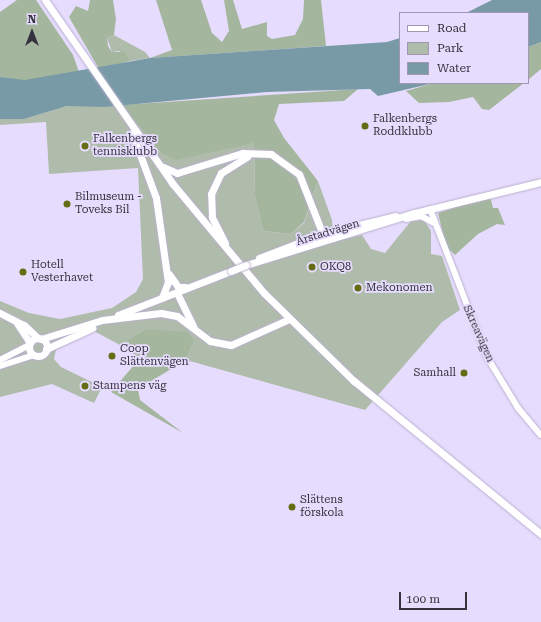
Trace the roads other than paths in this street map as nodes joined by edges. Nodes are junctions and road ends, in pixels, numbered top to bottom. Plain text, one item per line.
1 (45, 0) edge
2 (122, 114) junction
3 (258, 153) junction
4 (152, 155) junction
5 (541, 182) edge
6 (430, 209) junction
7 (414, 213) junction
8 (385, 223) junction
9 (434, 223) junction
10 (324, 237) junction
11 (231, 256) junction
12 (166, 268) junction
13 (196, 285) junction
14 (177, 292) junction
15 (162, 298) junction
16 (0, 314) edge
17 (111, 318) junction
18 (289, 319) junction
19 (16, 322) junction
20 (194, 329) junction
21 (39, 338) junction
22 (29, 344) junction
23 (46, 349) junction
24 (34, 355) junction
25 (0, 360) edge
26 (0, 366) edge
27 (541, 436) edge
28 (541, 534) edge

1 - 2 main road
2 - 4 main road
2 - 12 main road
3 - 4 main road
3 - 10 main road
3 - 11 main road
4 - 11 main road
5 - 6 main road, Årstadvägen
6 - 7 main road, Årstadvägen
6 - 9 street, Skreavägen
7 - 8 main road, Årstadvägen
7 - 10 main road, Årstadvägen
8 - 9 street
8 - 10 main road, Årstadvägen
9 - 27 street, Skreavägen
10 - 13 main road, Årstadvägen, bridge
11 - 18 main road
12 - 13 main road
12 - 15 main road
13 - 14 main road, Årstadvägen
14 - 15 main road, Årstadvägen
14 - 20 main road
15 - 17 main road, Årstadvägen
16 - 19 main road
17 - 20 main road
17 - 21 main road, Årstadvägen
17 - 23 main road, Årstadvägen
18 - 20 main road
18 - 28 main road
19 - 21 main road
19 - 22 main road
21 - 22 main road, Årstadvägen
21 - 23 main road
22 - 24 main road
22 - 25 street
23 - 24 main road, Årstadvägen
24 - 26 street

